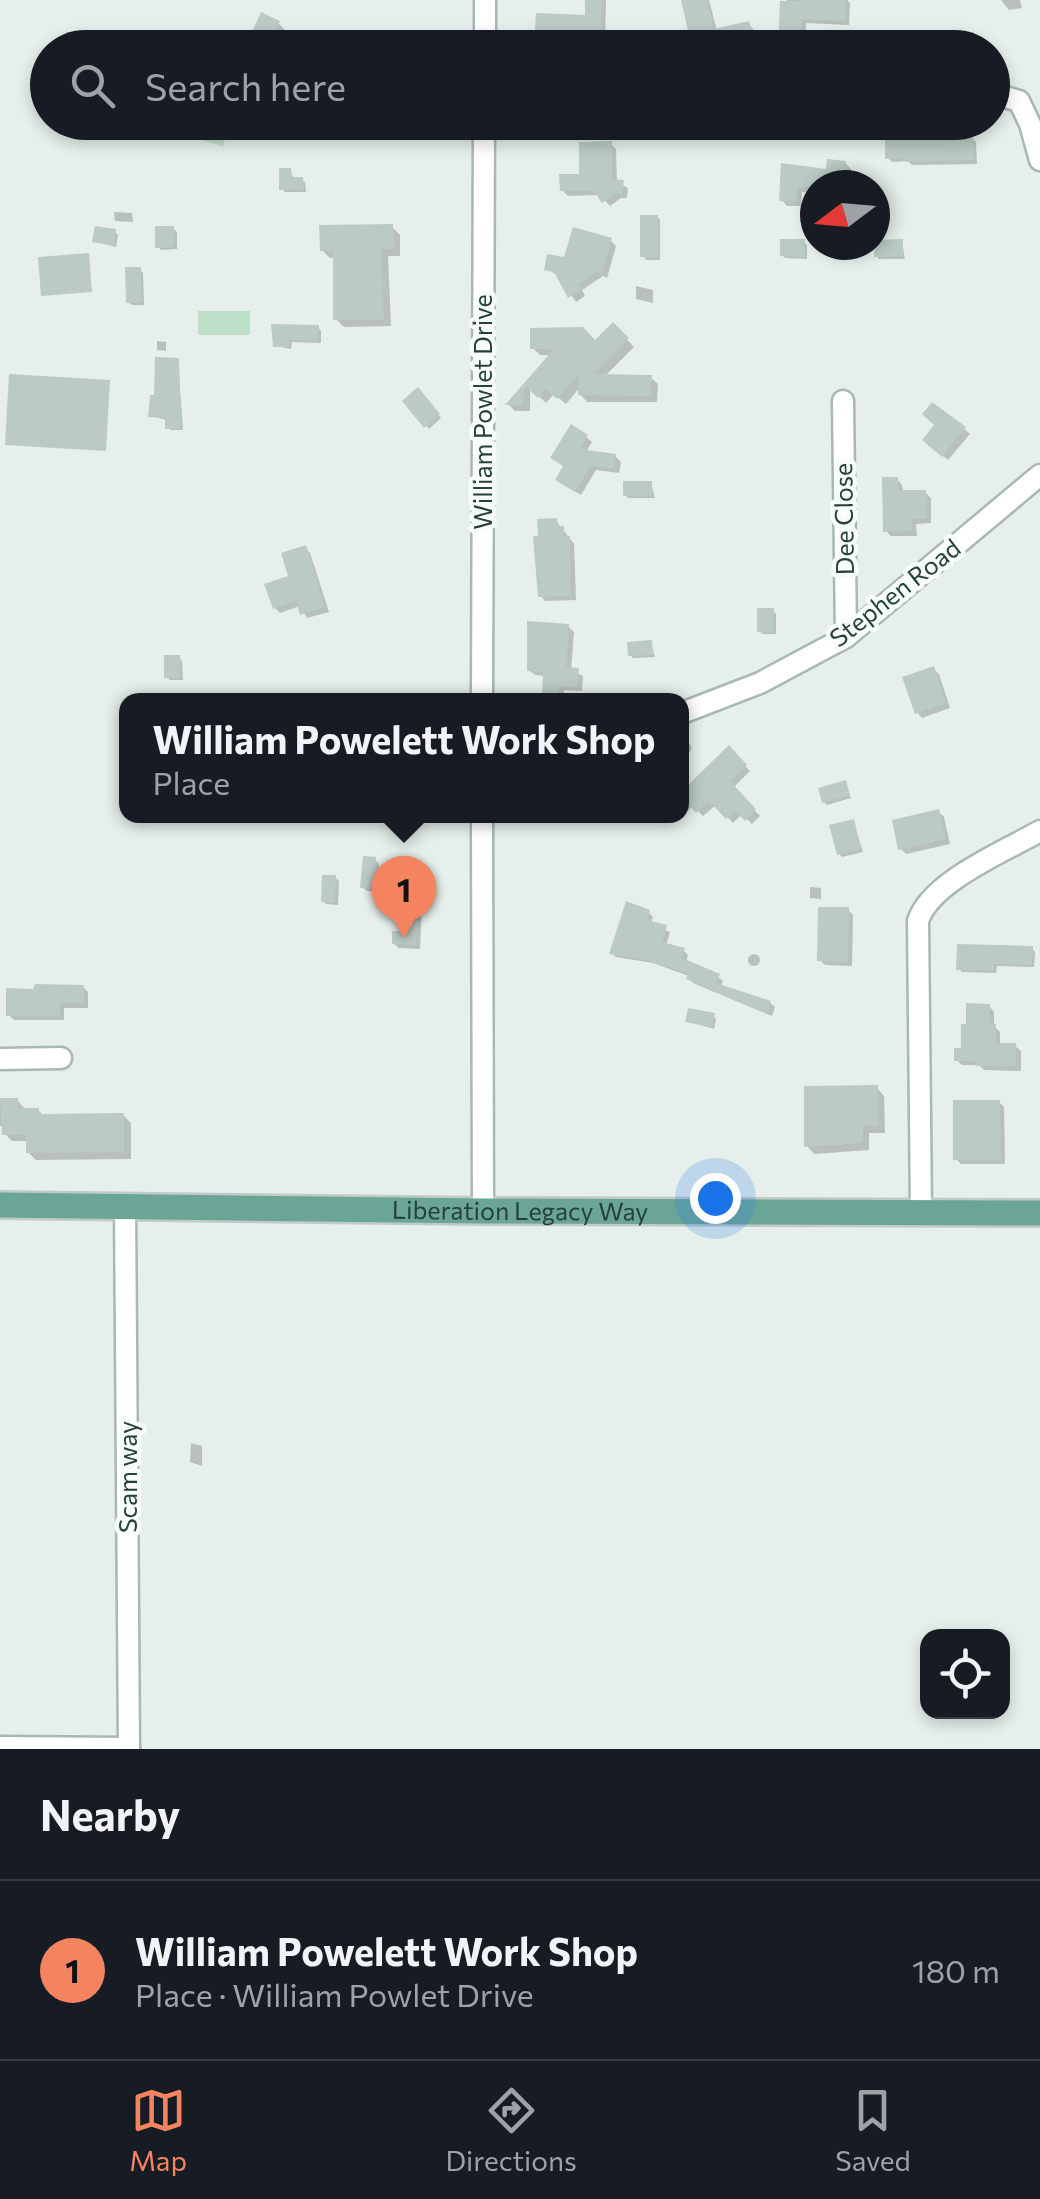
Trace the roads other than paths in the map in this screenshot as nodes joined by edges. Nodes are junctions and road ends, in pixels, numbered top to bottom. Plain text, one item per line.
1 (485, 0) edge
2 (485, 30) edge
3 (1010, 99) edge
4 (484, 140) edge
5 (1040, 160) edge
6 (843, 401) dead end
7 (1040, 475) edge
8 (846, 637) junction
9 (482, 693) edge
10 (689, 711) edge
11 (482, 823) edge
12 (1040, 831) edge
13 (0, 1058) edge
14 (61, 1058) dead end
15 (0, 1205) edge
16 (125, 1205) junction
17 (483, 1212) junction
18 (921, 1212) junction
19 (1040, 1213) edge
20 (0, 1747) edge
21 (129, 1748) edge

1 - 2 street
3 - 5 street
4 - 9 street, William Powlet Drive
6 - 8 street, Dee Close
7 - 8 street, Stephen Road
8 - 10 street, Stephen Road
11 - 17 street
12 - 18 street
13 - 14 street
15 - 16 main road, Liberation Legacy Way
16 - 17 main road, Liberation Legacy Way
16 - 21 street, Scam way
17 - 18 main road, Liberation Legacy Way
18 - 19 main road, Liberation Legacy Way
20 - 21 street

